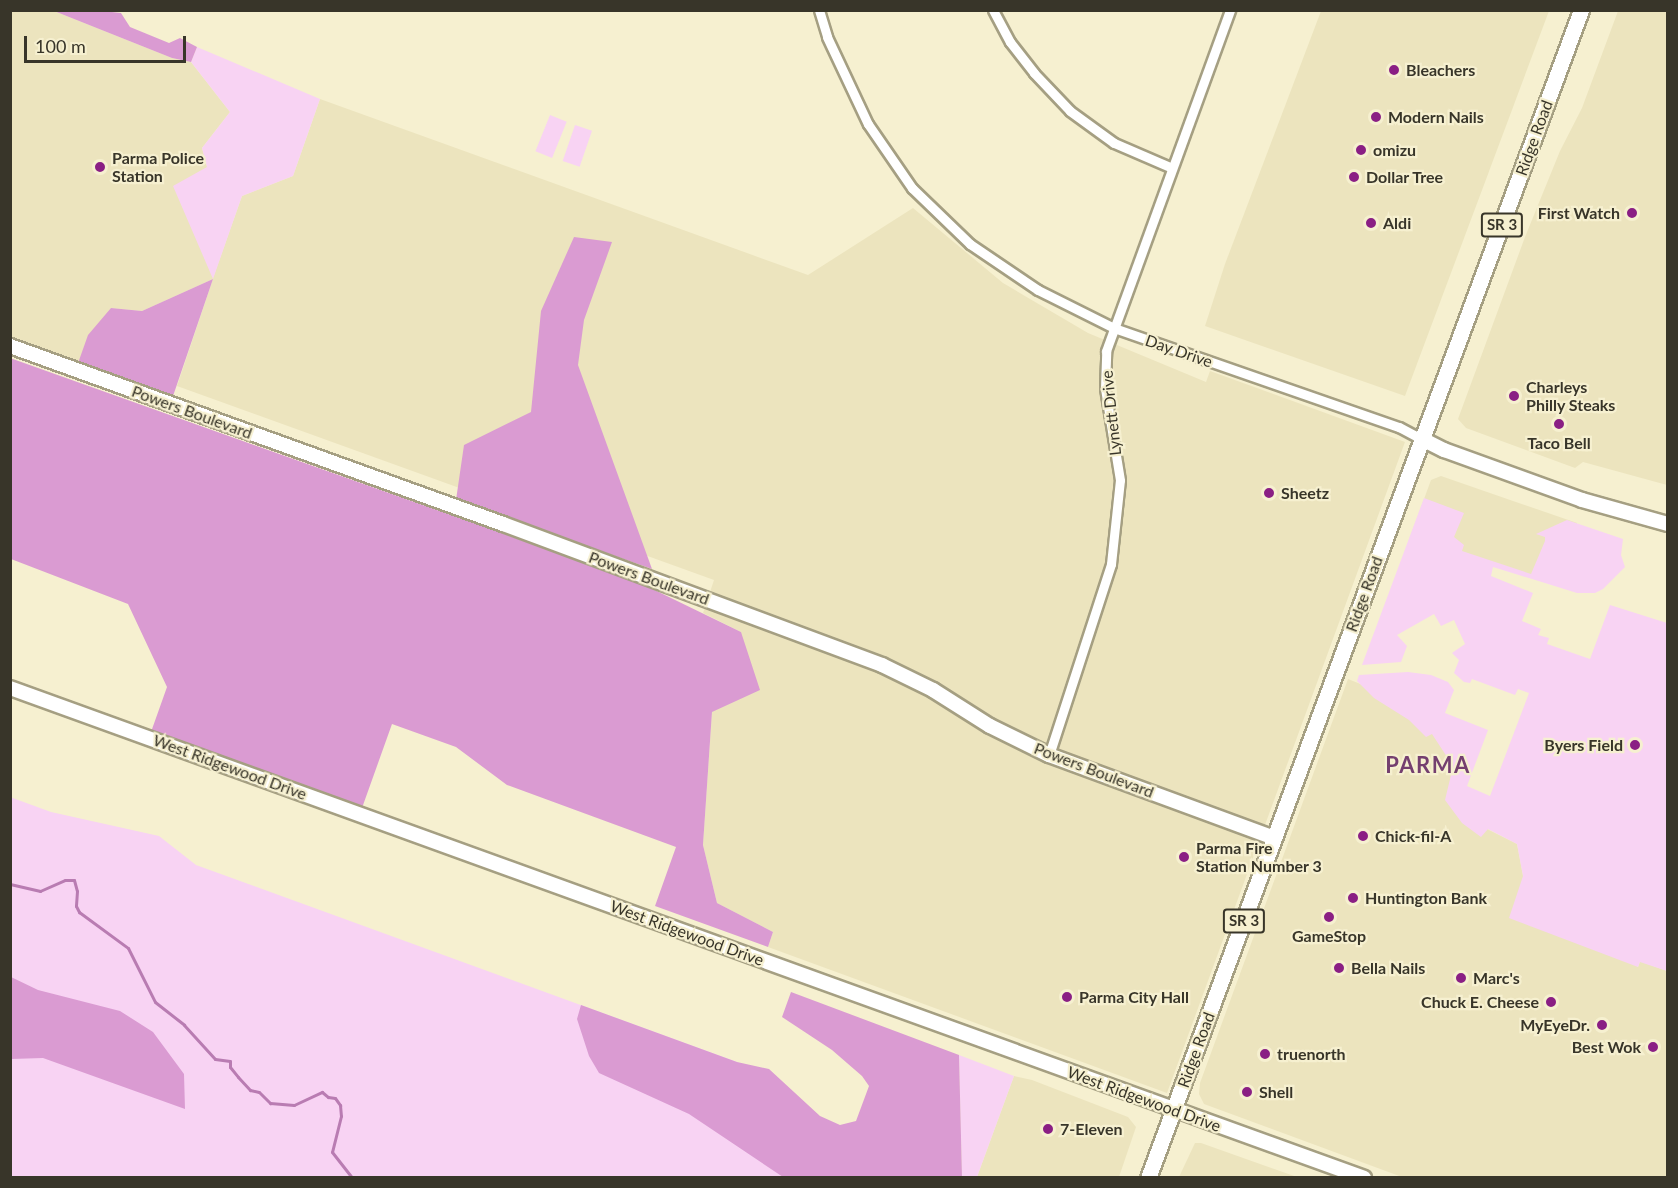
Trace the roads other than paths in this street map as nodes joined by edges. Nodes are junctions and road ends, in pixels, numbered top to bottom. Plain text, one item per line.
1 (819, 10) edge
2 (993, 10) edge
3 (1230, 10) edge
4 (1581, 10) edge
5 (1172, 168) junction
6 (1114, 328) junction
7 (10, 346) edge
8 (1422, 439) junction
9 (1668, 524) edge
10 (10, 688) edge
11 (1049, 755) junction
12 (1274, 838) junction
13 (1173, 1110) junction
14 (1148, 1178) edge
15 (1364, 1178) edge

1 - 6 street, Day Drive
2 - 5 street
3 - 5 street, Lynett Drive
4 - 8 main road, Ridge Road / SR 3
5 - 6 street, Lynett Drive
6 - 8 street, Day Drive
6 - 11 street, Lynett Drive
7 - 11 street, Powers Boulevard
8 - 9 street, Day Drive
8 - 12 main road, Ridge Road / SR 3
10 - 13 street, West Ridgewood Drive
11 - 12 street, Powers Boulevard
12 - 13 main road, Ridge Road / SR 3
13 - 14 main road, Ridge Road / SR 3
13 - 15 street, West Ridgewood Drive

